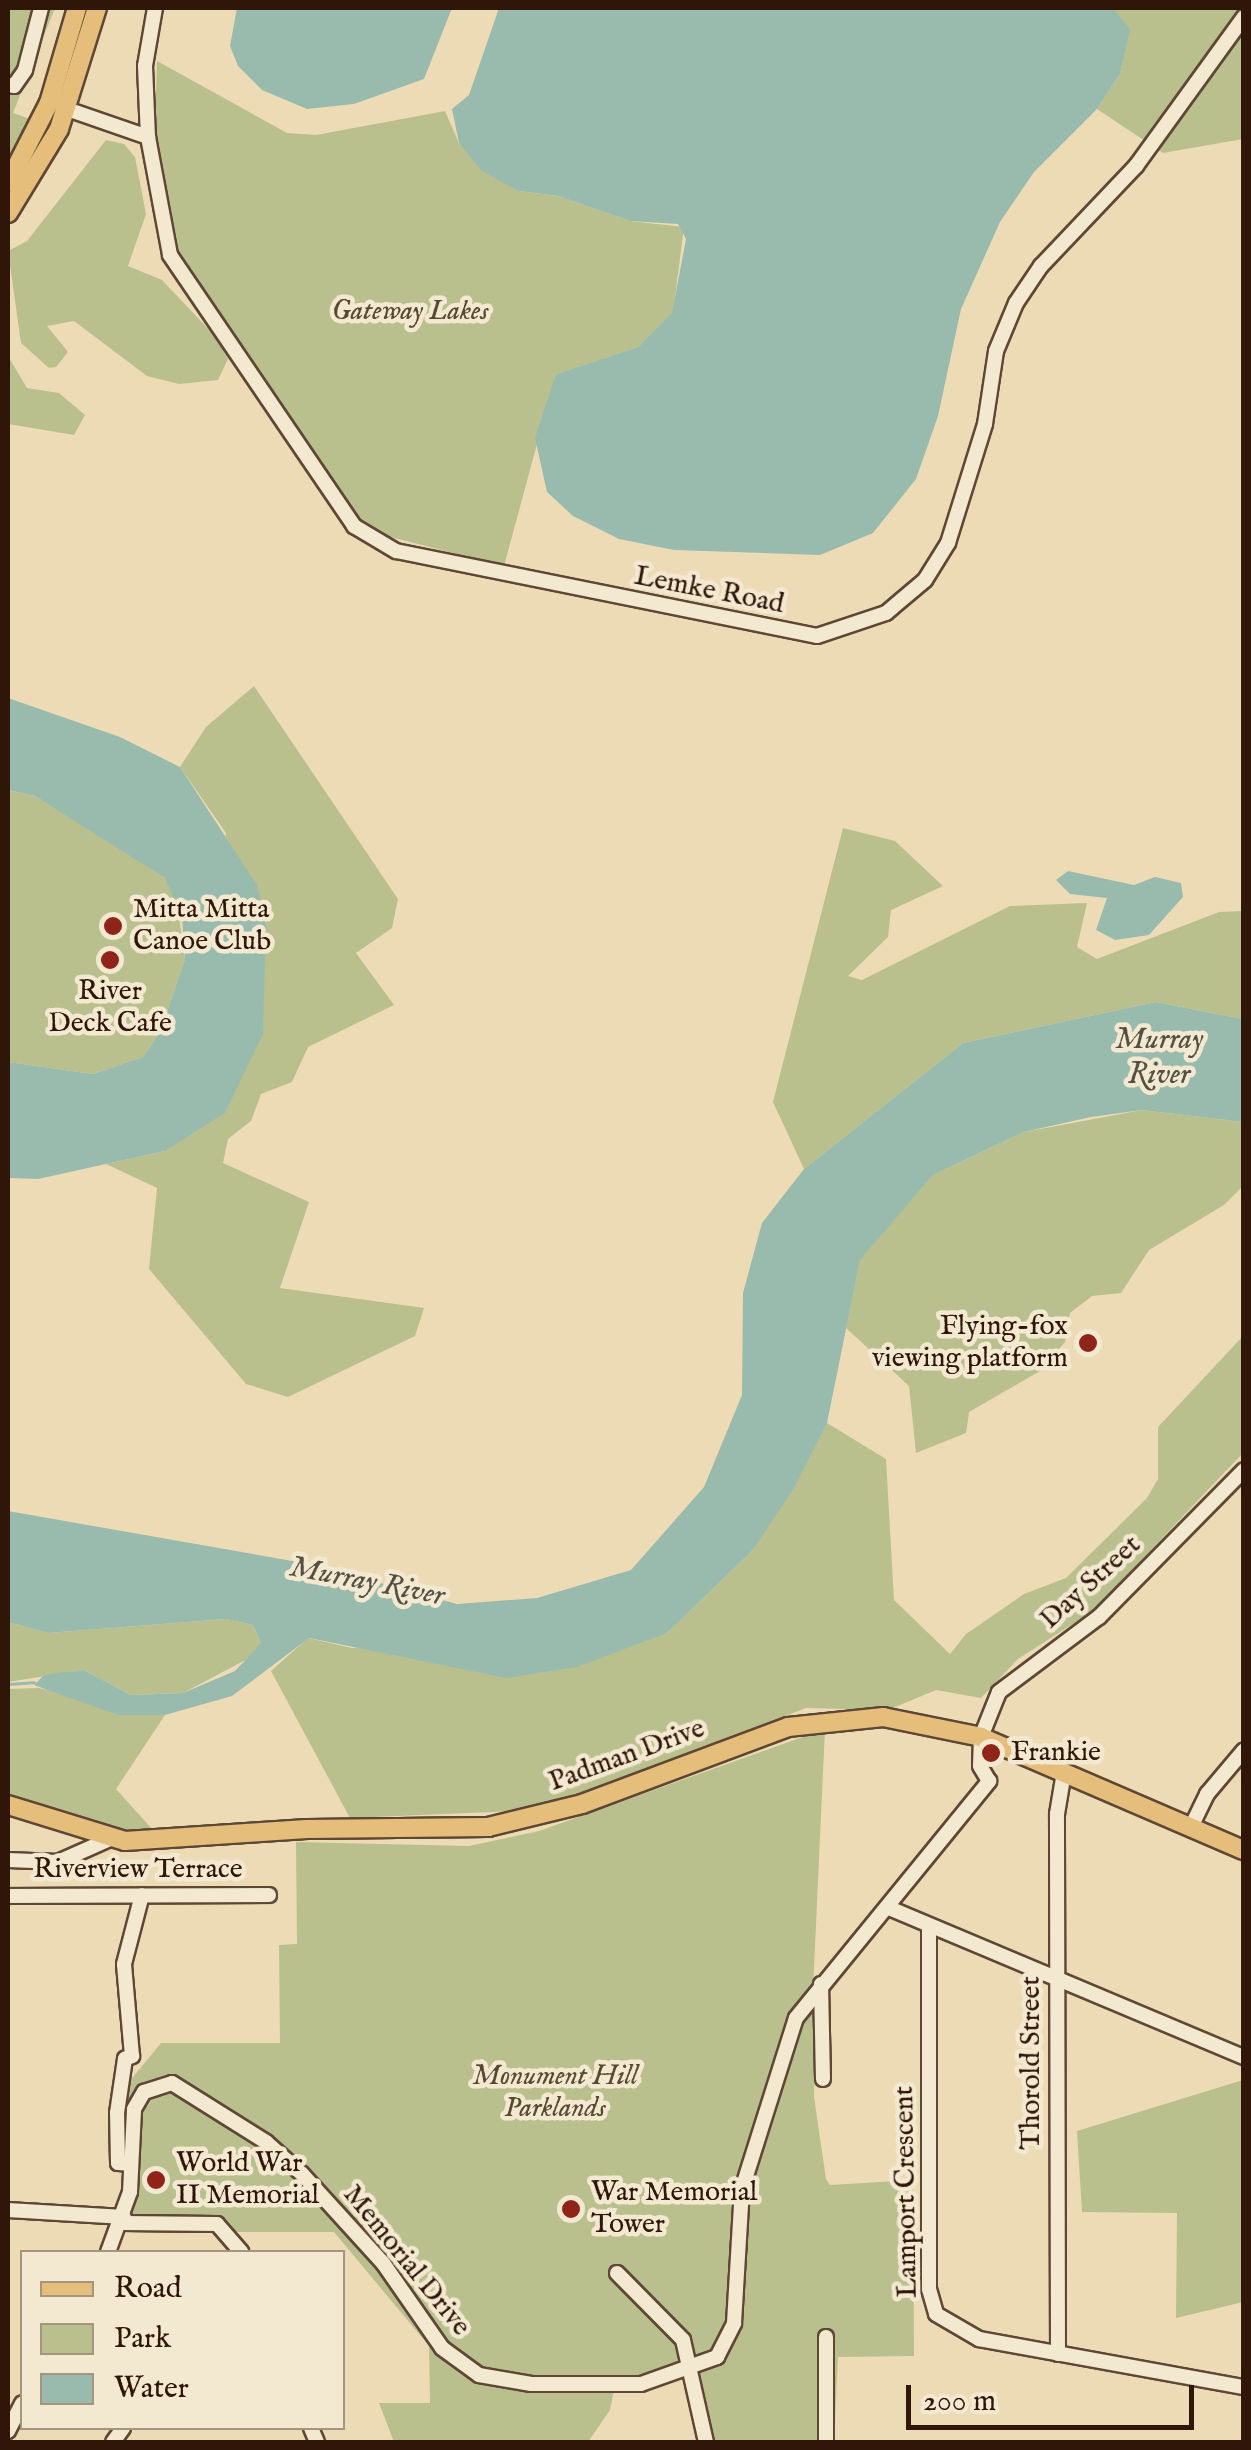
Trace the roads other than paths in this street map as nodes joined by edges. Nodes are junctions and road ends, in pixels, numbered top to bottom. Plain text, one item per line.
1 (41, 8) edge
2 (97, 8) edge
3 (155, 8) edge
4 (75, 10) edge
5 (1244, 17) edge
6 (8, 85) edge
7 (58, 106) junction
8 (148, 137) junction
9 (17, 180) edge
10 (8, 213) edge
11 (1244, 1470) edge
12 (981, 1737) junction
13 (1244, 1750) edge
14 (1064, 1772) junction
15 (8, 1805) edge
16 (1191, 1828) junction
17 (110, 1839) junction
18 (1244, 1850) edge
19 (8, 1860) edge
20 (269, 1895) dead end
21 (8, 1896) edge
22 (142, 1896) junction
23 (889, 1908) junction
24 (930, 1929) junction
25 (1057, 1981) junction
26 (821, 1984) junction
27 (1244, 2057) edge
28 (823, 2080) dead end
29 (130, 2164) junction
30 (8, 2210) edge
31 (124, 2220) junction
32 (109, 2250) edge
33 (239, 2250) edge
34 (618, 2273) dead end
35 (826, 2337) dead end
36 (1058, 2354) junction
37 (691, 2367) junction
38 (1244, 2387) edge
39 (20, 2407) edge
40 (8, 2431) edge
41 (706, 2442) edge
42 (826, 2442) edge

1 - 6 street
2 - 7 main road
3 - 8 street, Lemke Road
4 - 7 main road
5 - 8 street, Lemke Road
7 - 8 street
7 - 9 main road
9 - 10 main road
11 - 12 street, Day Street
12 - 14 main road, Padman Drive
12 - 17 main road, Padman Drive
12 - 23 street, Memorial Drive
13 - 16 street
14 - 16 main road, Padman Drive
14 - 25 street, Thorold Street
15 - 17 main road, Padman Drive
16 - 18 main road, Padman Drive
17 - 19 street, Riverview Terrace
20 - 22 street, Riverview Terrace
21 - 22 street, Riverview Terrace
22 - 29 street
23 - 24 street
23 - 26 street, Memorial Drive
24 - 25 street
24 - 36 street, Lamport Crescent
25 - 27 street
25 - 36 street, Thorold Street
26 - 28 street
26 - 37 street, Memorial Drive
29 - 31 street, Memorial Drive
29 - 37 street, Memorial Drive
30 - 31 street
31 - 32 street
31 - 33 street
34 - 37 street
35 - 42 street
36 - 38 street, Lamport Crescent
37 - 41 street
39 - 40 street

